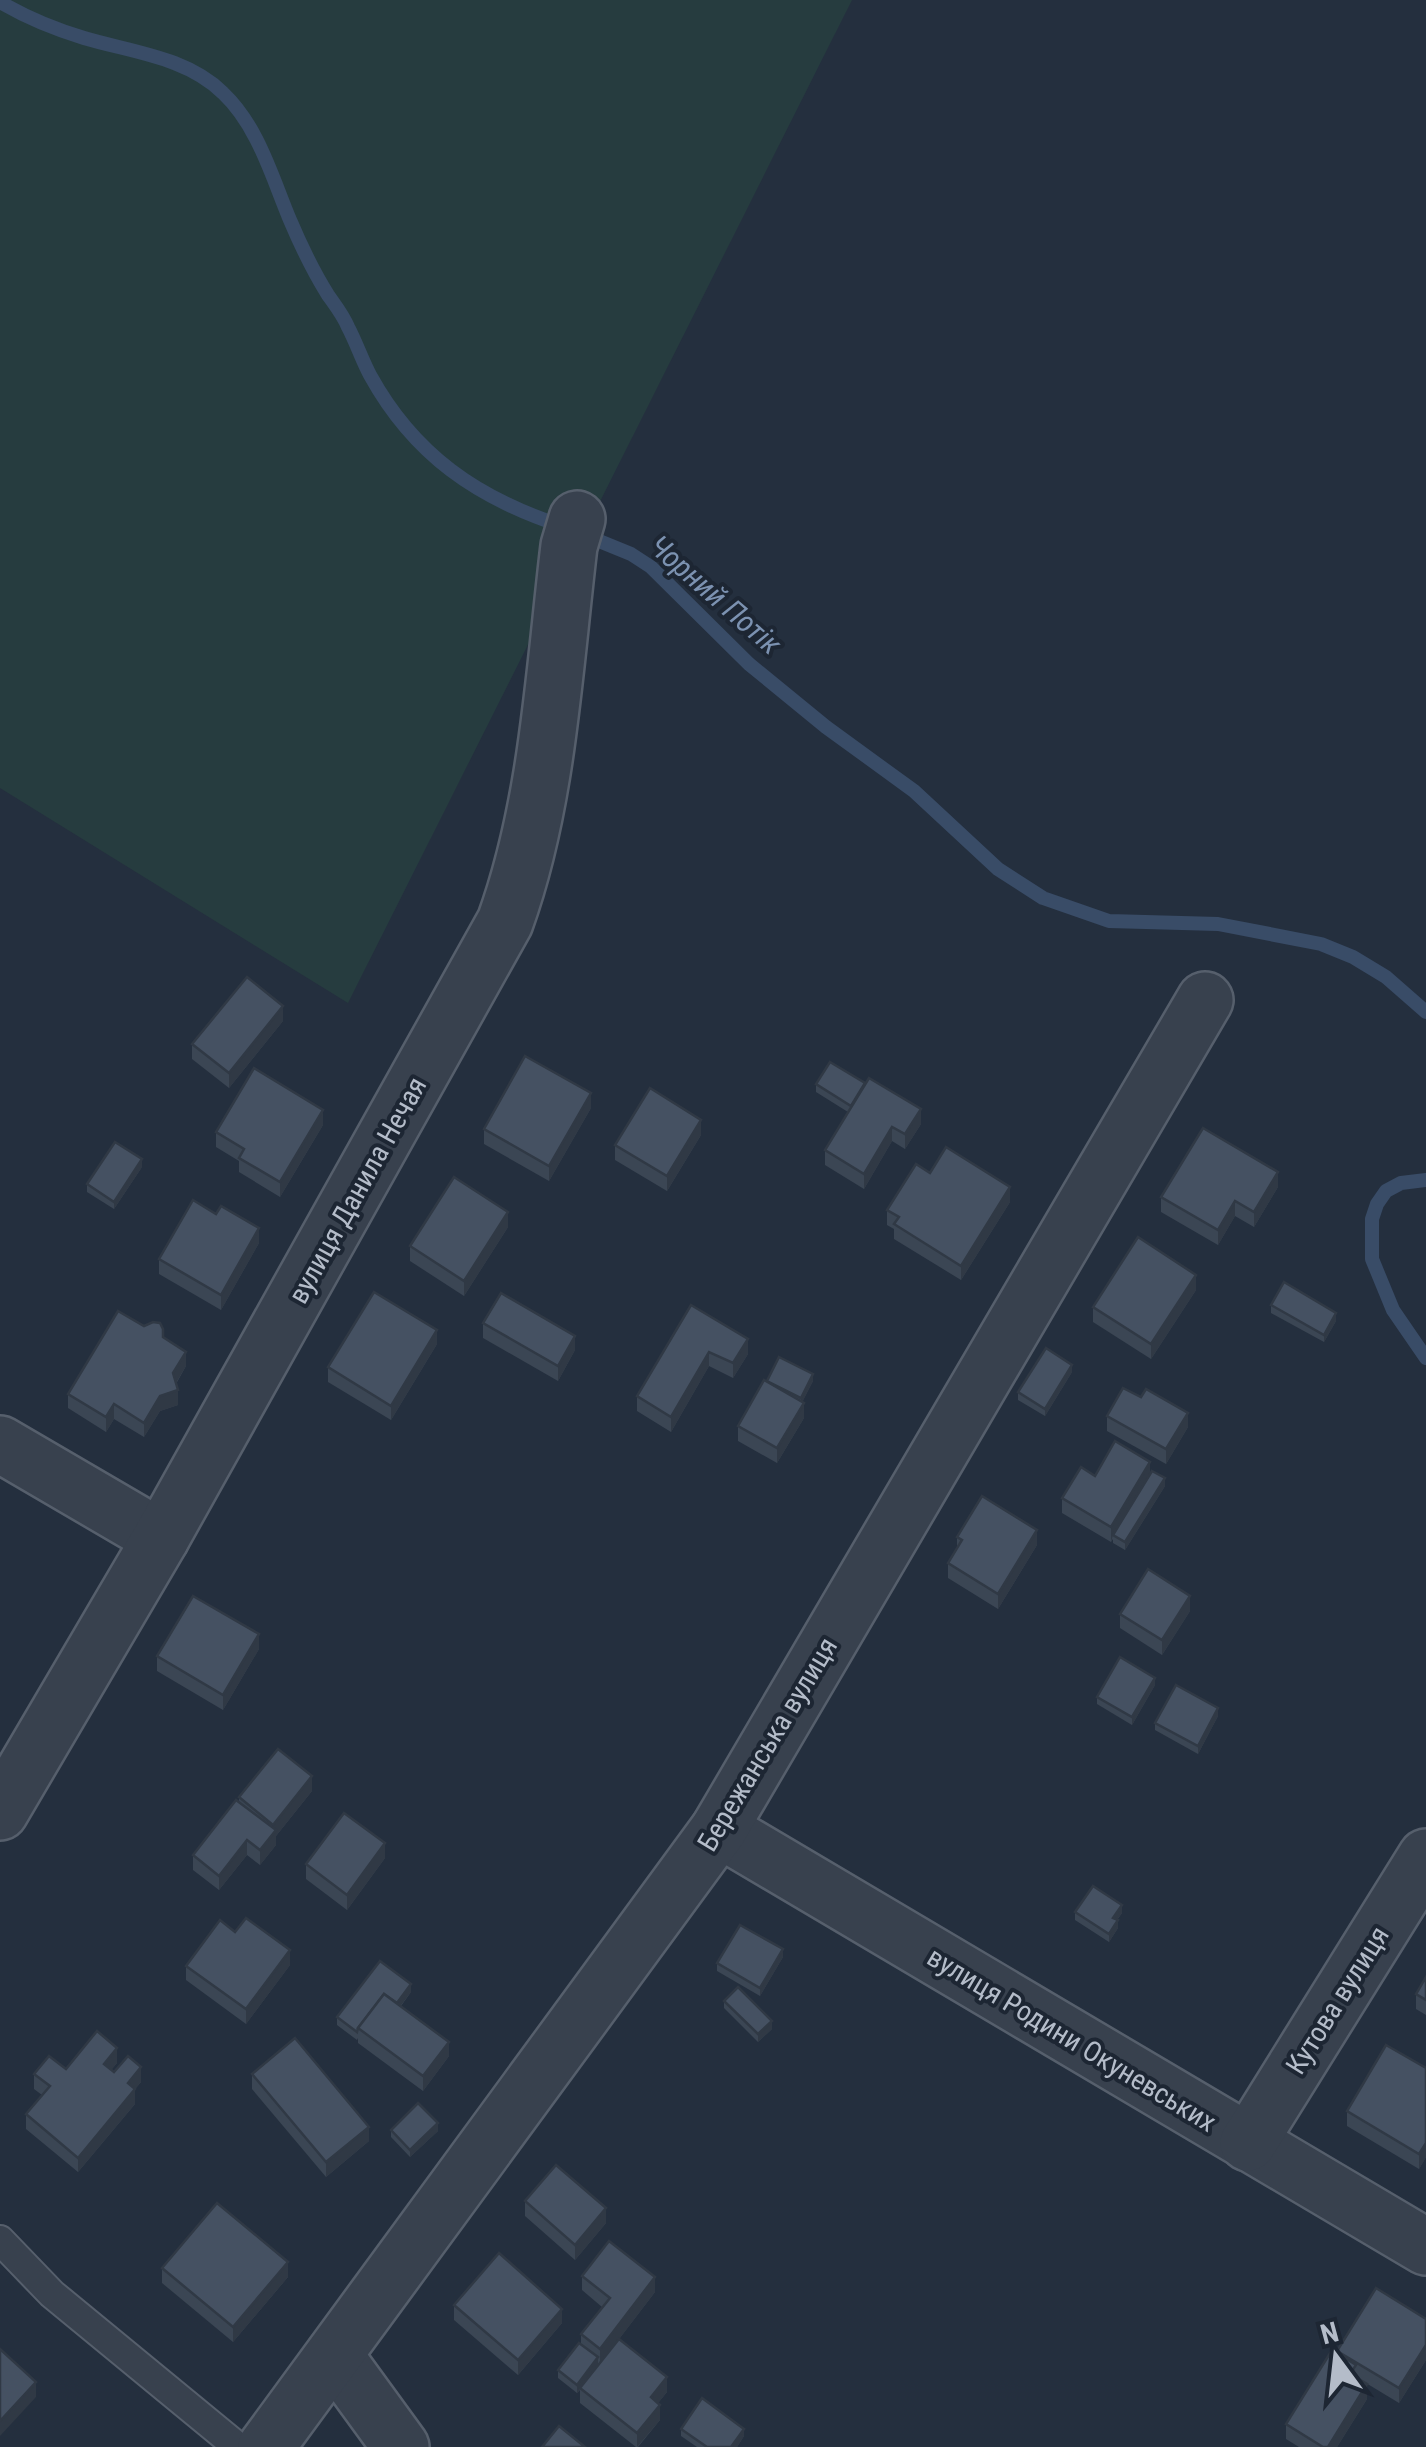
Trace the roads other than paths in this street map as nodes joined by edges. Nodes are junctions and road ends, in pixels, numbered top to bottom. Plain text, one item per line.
1 (573, 533) dead end
2 (1205, 1000) dead end
3 (0, 1444) edge
4 (162, 1538) junction
5 (0, 1812) edge
6 (719, 1829) junction
7 (1426, 1857) edge
8 (1248, 2143) junction
9 (0, 2240) edge
10 (1426, 2247) edge
11 (334, 2354) junction
12 (238, 2447) edge
13 (266, 2447) edge
14 (401, 2447) edge

1 - 4 street, вулиця Данила Нечая
2 - 6 street, Бережанська вулиця
3 - 4 street
4 - 5 street, вулиця Данила Нечая
6 - 8 street, вулиця Родини Окуневських
6 - 11 street, Бережанська вулиця
7 - 8 street, Кутова вулиця
8 - 10 street, вулиця Родини Окуневських
9 - 12 lane
11 - 13 street, Бережанська вулиця
11 - 14 street

